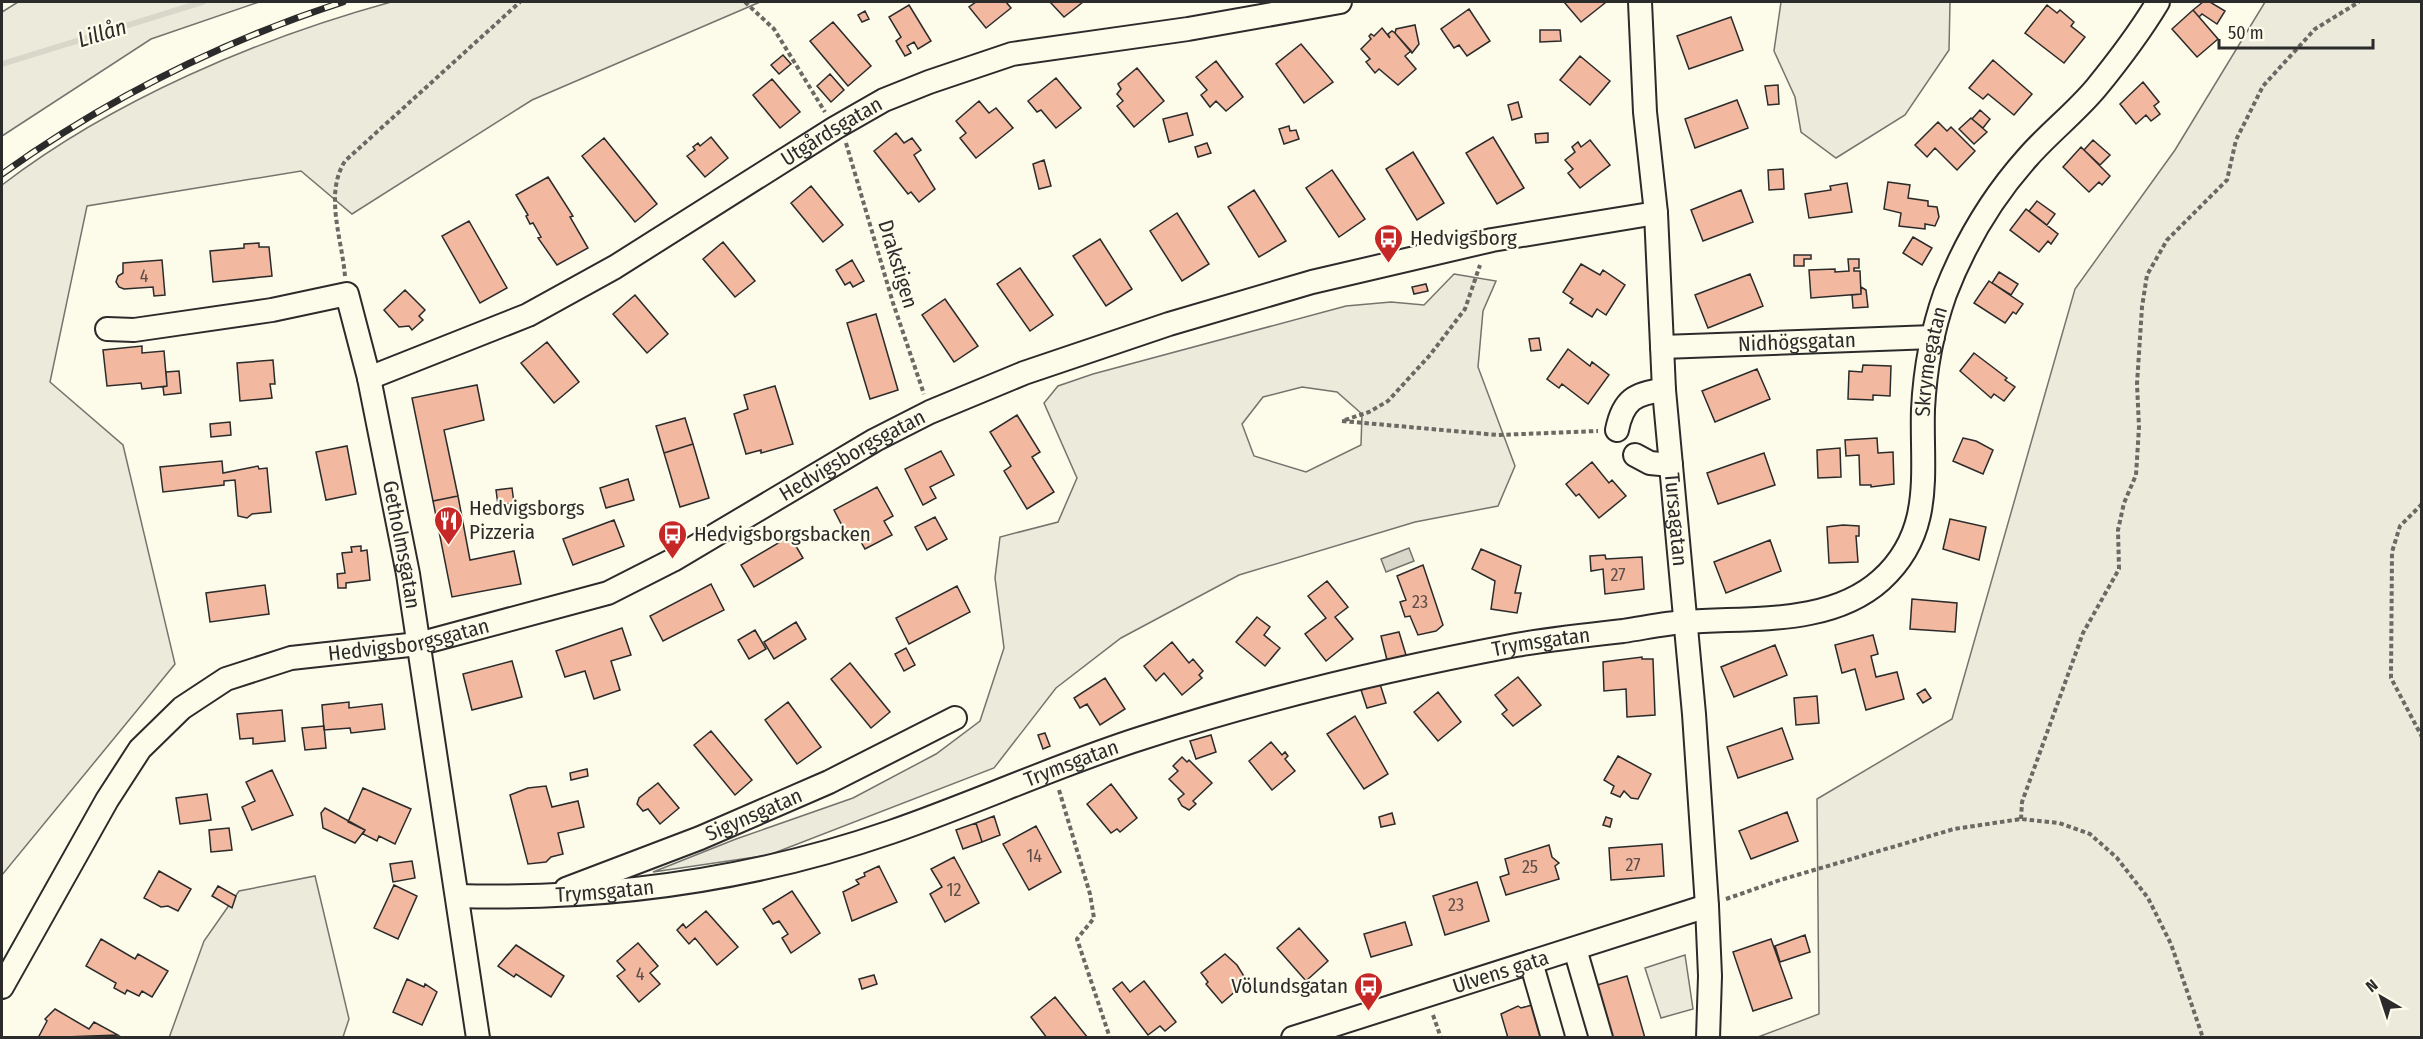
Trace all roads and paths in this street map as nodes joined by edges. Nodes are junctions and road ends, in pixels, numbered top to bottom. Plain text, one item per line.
1 (520, 2) edge
2 (745, 2) edge
3 (1340, 2) edge
4 (1640, 2) edge
5 (2158, 2) edge
6 (2359, 2) edge
7 (838, 126) junction
8 (1656, 213) junction
9 (1492, 240) junction
10 (347, 294) junction
11 (107, 329) dead end
12 (1933, 337) junction
13 (1662, 347) junction
14 (369, 378) junction
15 (1664, 390) junction
16 (930, 412) junction
17 (1617, 430) joint
18 (1635, 455) dead end
19 (1671, 465) junction
20 (2421, 504) edge
21 (1686, 622) junction
22 (418, 644) junction
23 (955, 718) dead end
24 (2421, 737) edge
25 (1053, 771) junction
26 (2021, 819) junction
27 (458, 896) junction
28 (548, 896) junction
29 (1707, 906) junction
30 (1575, 949) junction
31 (1531, 962) junction
32 (2, 987) edge
33 (1432, 1011) dead end
34 (478, 1038) edge
35 (1110, 1038) edge
36 (1293, 1038) edge
37 (1441, 1038) edge
38 (1553, 1038) edge
39 (1601, 1038) edge
40 (1708, 1038) edge
41 (2203, 1038) edge

1 - 10 path
2 - 7 path, Drakstigen
3 - 7 street, Utgårdsgatan
4 - 8 street, Tursagatan
5 - 12 street, Skrymegatan
6 - 26 path
7 - 14 street, Utgårdsgatan
7 - 16 path, Drakstigen
8 - 9 street, Hedvigsborgsgatan
8 - 13 street, Tursagatan
9 - 16 street, Hedvigsborgsgatan
9 - 17 path
10 - 11 street
10 - 14 street, Getholmsgatan
12 - 13 street, Nidhögsgatan
12 - 21 street, Skrymegatan
13 - 15 street, Tursagatan
14 - 22 street, Getholmsgatan
15 - 17 street
15 - 19 street, Tursagatan
16 - 22 street, Hedvigsborgsgatan
18 - 19 street
19 - 21 street, Tursagatan
20 - 24 path
21 - 25 street, Trymsgatan
21 - 29 street, Tursagatan
22 - 27 street, Getholmsgatan
22 - 32 street, Hedvigsborgsgatan
23 - 28 street, Sigynsgatan
25 - 28 street, Trymsgatan
25 - 35 path
26 - 29 path
26 - 41 path
27 - 28 street, Trymsgatan
27 - 34 street, Getholmsgatan
29 - 30 street, Ulvens gata
29 - 40 street, Tursagatan
30 - 31 street, Ulvens gata
30 - 39 street
31 - 36 street, Ulvens gata
31 - 38 street
33 - 37 path

